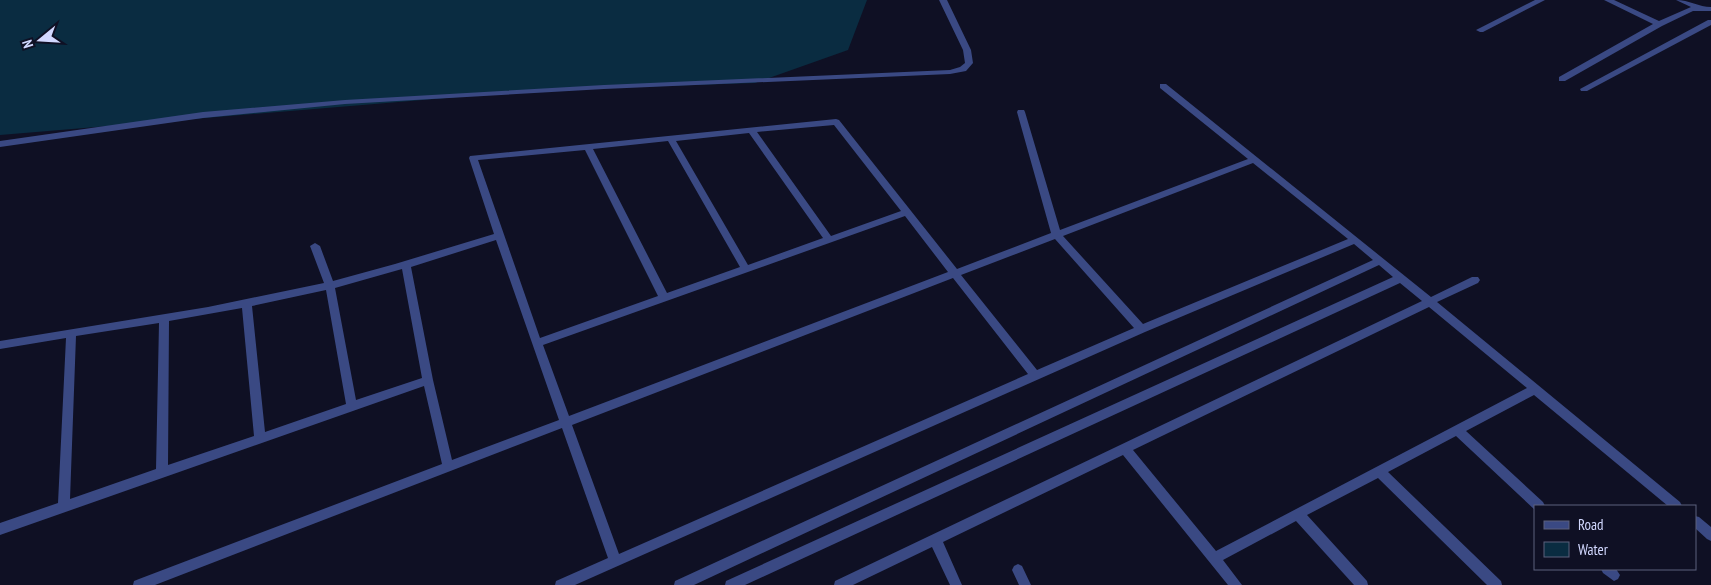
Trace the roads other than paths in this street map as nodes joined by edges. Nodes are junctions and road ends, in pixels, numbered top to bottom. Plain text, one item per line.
1 (943, 0) edge
2 (1541, 0) edge
3 (1608, 0) edge
4 (1680, 0) edge
5 (1711, 10) edge
6 (1711, 22) edge
7 (1659, 24) junction
8 (1480, 30) dead end
9 (1562, 79) dead end
10 (1163, 86) dead end
11 (1584, 89) dead end
12 (1021, 112) dead end
13 (751, 130) junction
14 (670, 138) junction
15 (0, 144) edge
16 (588, 147) junction
17 (1255, 159) junction
18 (908, 212) junction
19 (1056, 234) junction
20 (499, 236) junction
21 (829, 240) junction
22 (1355, 240) junction
23 (315, 246) dead end
24 (1380, 261) junction
25 (406, 266) junction
26 (746, 269) junction
27 (956, 273) junction
28 (1401, 278) junction
29 (1475, 280) dead end
30 (330, 285) junction
31 (664, 298) junction
32 (247, 302) junction
33 (1429, 302) junction
34 (164, 317) junction
35 (1141, 329) junction
36 (70, 333) junction
37 (537, 343) junction
38 (0, 345) edge
39 (1035, 376) junction
40 (428, 380) junction
41 (1535, 389) junction
42 (352, 406) junction
43 (566, 422) junction
44 (1457, 430) junction
45 (260, 438) junction
46 (1126, 449) junction
47 (448, 467) junction
48 (1379, 471) junction
49 (162, 472) junction
50 (1538, 505) edge
51 (1675, 505) edge
52 (64, 507) junction
53 (1297, 514) junction
54 (1696, 522) edge
55 (0, 529) edge
56 (1711, 535) edge
57 (935, 539) junction
58 (1214, 558) junction
59 (615, 562) junction
60 (1018, 570) dead end
61 (139, 585) edge
62 (561, 585) edge
63 (680, 585) edge
64 (731, 585) edge
65 (840, 585) edge
66 (956, 585) edge
67 (1025, 585) edge
68 (1236, 585) edge
69 (1362, 585) edge
70 (1496, 585) edge

1 - 15 street
2 - 8 street
3 - 7 street
4 - 5 street
5 - 7 street
6 - 11 street
7 - 9 street
10 - 17 street
12 - 19 street
13 - 14 street
13 - 18 street
13 - 21 street
14 - 16 street
14 - 26 street
16 - 20 street
16 - 31 street
17 - 19 street
17 - 22 street
18 - 21 street
18 - 27 street
19 - 27 street
19 - 35 street
20 - 25 street
20 - 37 street
21 - 26 street
22 - 24 street
22 - 35 street
23 - 30 street
24 - 28 street
24 - 63 street
25 - 30 street
25 - 40 street
26 - 31 street
27 - 39 street
27 - 43 street
28 - 33 street
28 - 64 street
29 - 33 street
30 - 32 street
30 - 42 street
31 - 37 street
32 - 34 street
32 - 45 street
33 - 41 street
33 - 46 street
34 - 36 street
34 - 49 street
35 - 39 street
36 - 38 street
36 - 52 street
37 - 43 street
39 - 59 street
40 - 42 street
40 - 47 street
41 - 44 street
41 - 51 street
42 - 45 street
43 - 47 street
43 - 59 street
44 - 48 street
44 - 50 street
45 - 49 street
46 - 57 street
46 - 58 street
47 - 61 street
48 - 53 street
48 - 70 street
49 - 52 street
52 - 55 street
53 - 58 street
53 - 69 street
54 - 56 street
57 - 65 street
57 - 66 street
58 - 68 street
59 - 62 street
60 - 67 street

